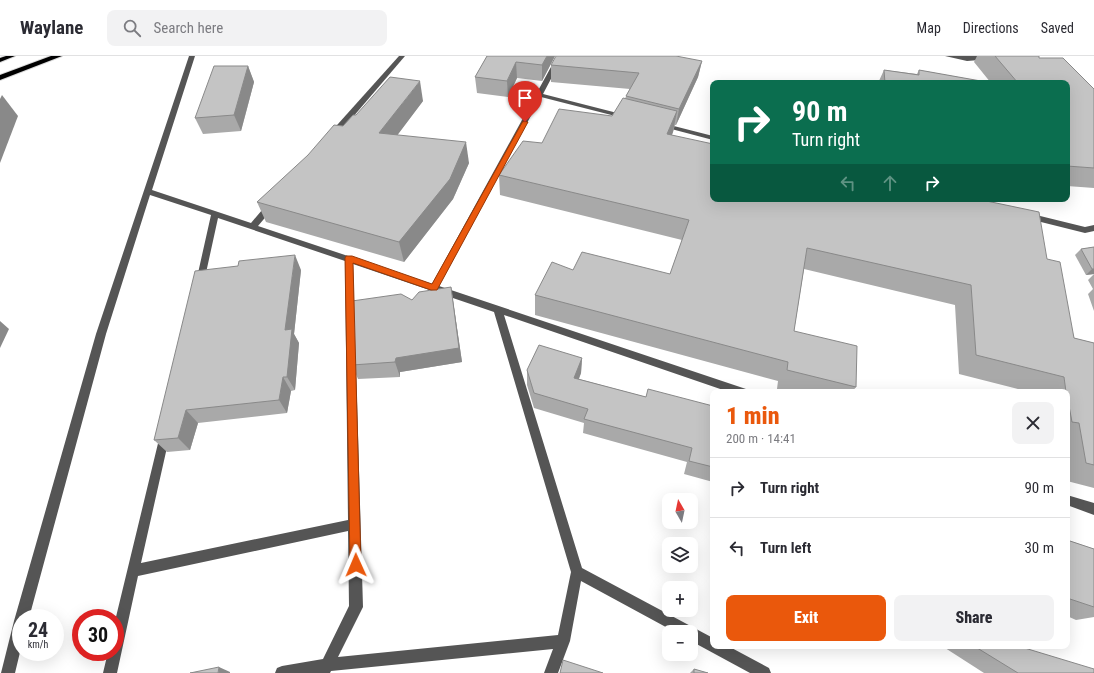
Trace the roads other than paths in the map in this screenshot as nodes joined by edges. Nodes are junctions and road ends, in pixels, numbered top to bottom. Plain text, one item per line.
1 (12, 56) edge
2 (58, 56) edge
3 (192, 56) edge
4 (402, 56) edge
5 (560, 56) edge
6 (948, 56) edge
7 (1004, 56) edge
8 (0, 60) edge
9 (0, 78) edge
10 (539, 95) junction
11 (637, 120) edge
12 (653, 123) edge
13 (710, 137) edge
14 (325, 144) edge
15 (147, 191) junction
16 (279, 197) edge
17 (1019, 213) edge
18 (215, 214) junction
19 (253, 226) junction
20 (1094, 228) edge
21 (349, 258) junction
22 (434, 288) junction
23 (197, 291) edge
24 (498, 310) junction
25 (733, 389) edge
26 (167, 424) edge
27 (1070, 501) edge
28 (1094, 509) edge
29 (355, 524) junction
30 (133, 571) junction
31 (577, 572) junction
32 (25, 609) edge
33 (124, 611) edge
34 (675, 625) edge
35 (698, 638) edge
36 (563, 641) junction
37 (710, 644) edge
38 (720, 649) edge
39 (12, 657) edge
40 (113, 661) edge
41 (325, 669) edge
42 (8, 673) edge
43 (110, 673) edge
44 (282, 673) edge
45 (551, 673) edge
46 (764, 673) edge

1 - 8 main road
2 - 9 highway
3 - 15 street
4 - 14 street
5 - 10 street
6 - 7 street
10 - 11 street
10 - 22 street
12 - 13 street
15 - 18 street
15 - 32 street
16 - 19 street
17 - 20 street
18 - 19 street
18 - 23 street
19 - 21 street
21 - 22 street
21 - 29 street
22 - 24 street
24 - 25 street
24 - 31 street
26 - 30 street
27 - 28 street
29 - 30 street
29 - 41 street
30 - 33 street
31 - 34 street
31 - 36 street
35 - 37 street
36 - 41 street
36 - 45 street
38 - 46 street
39 - 42 street
40 - 43 street
41 - 44 street

